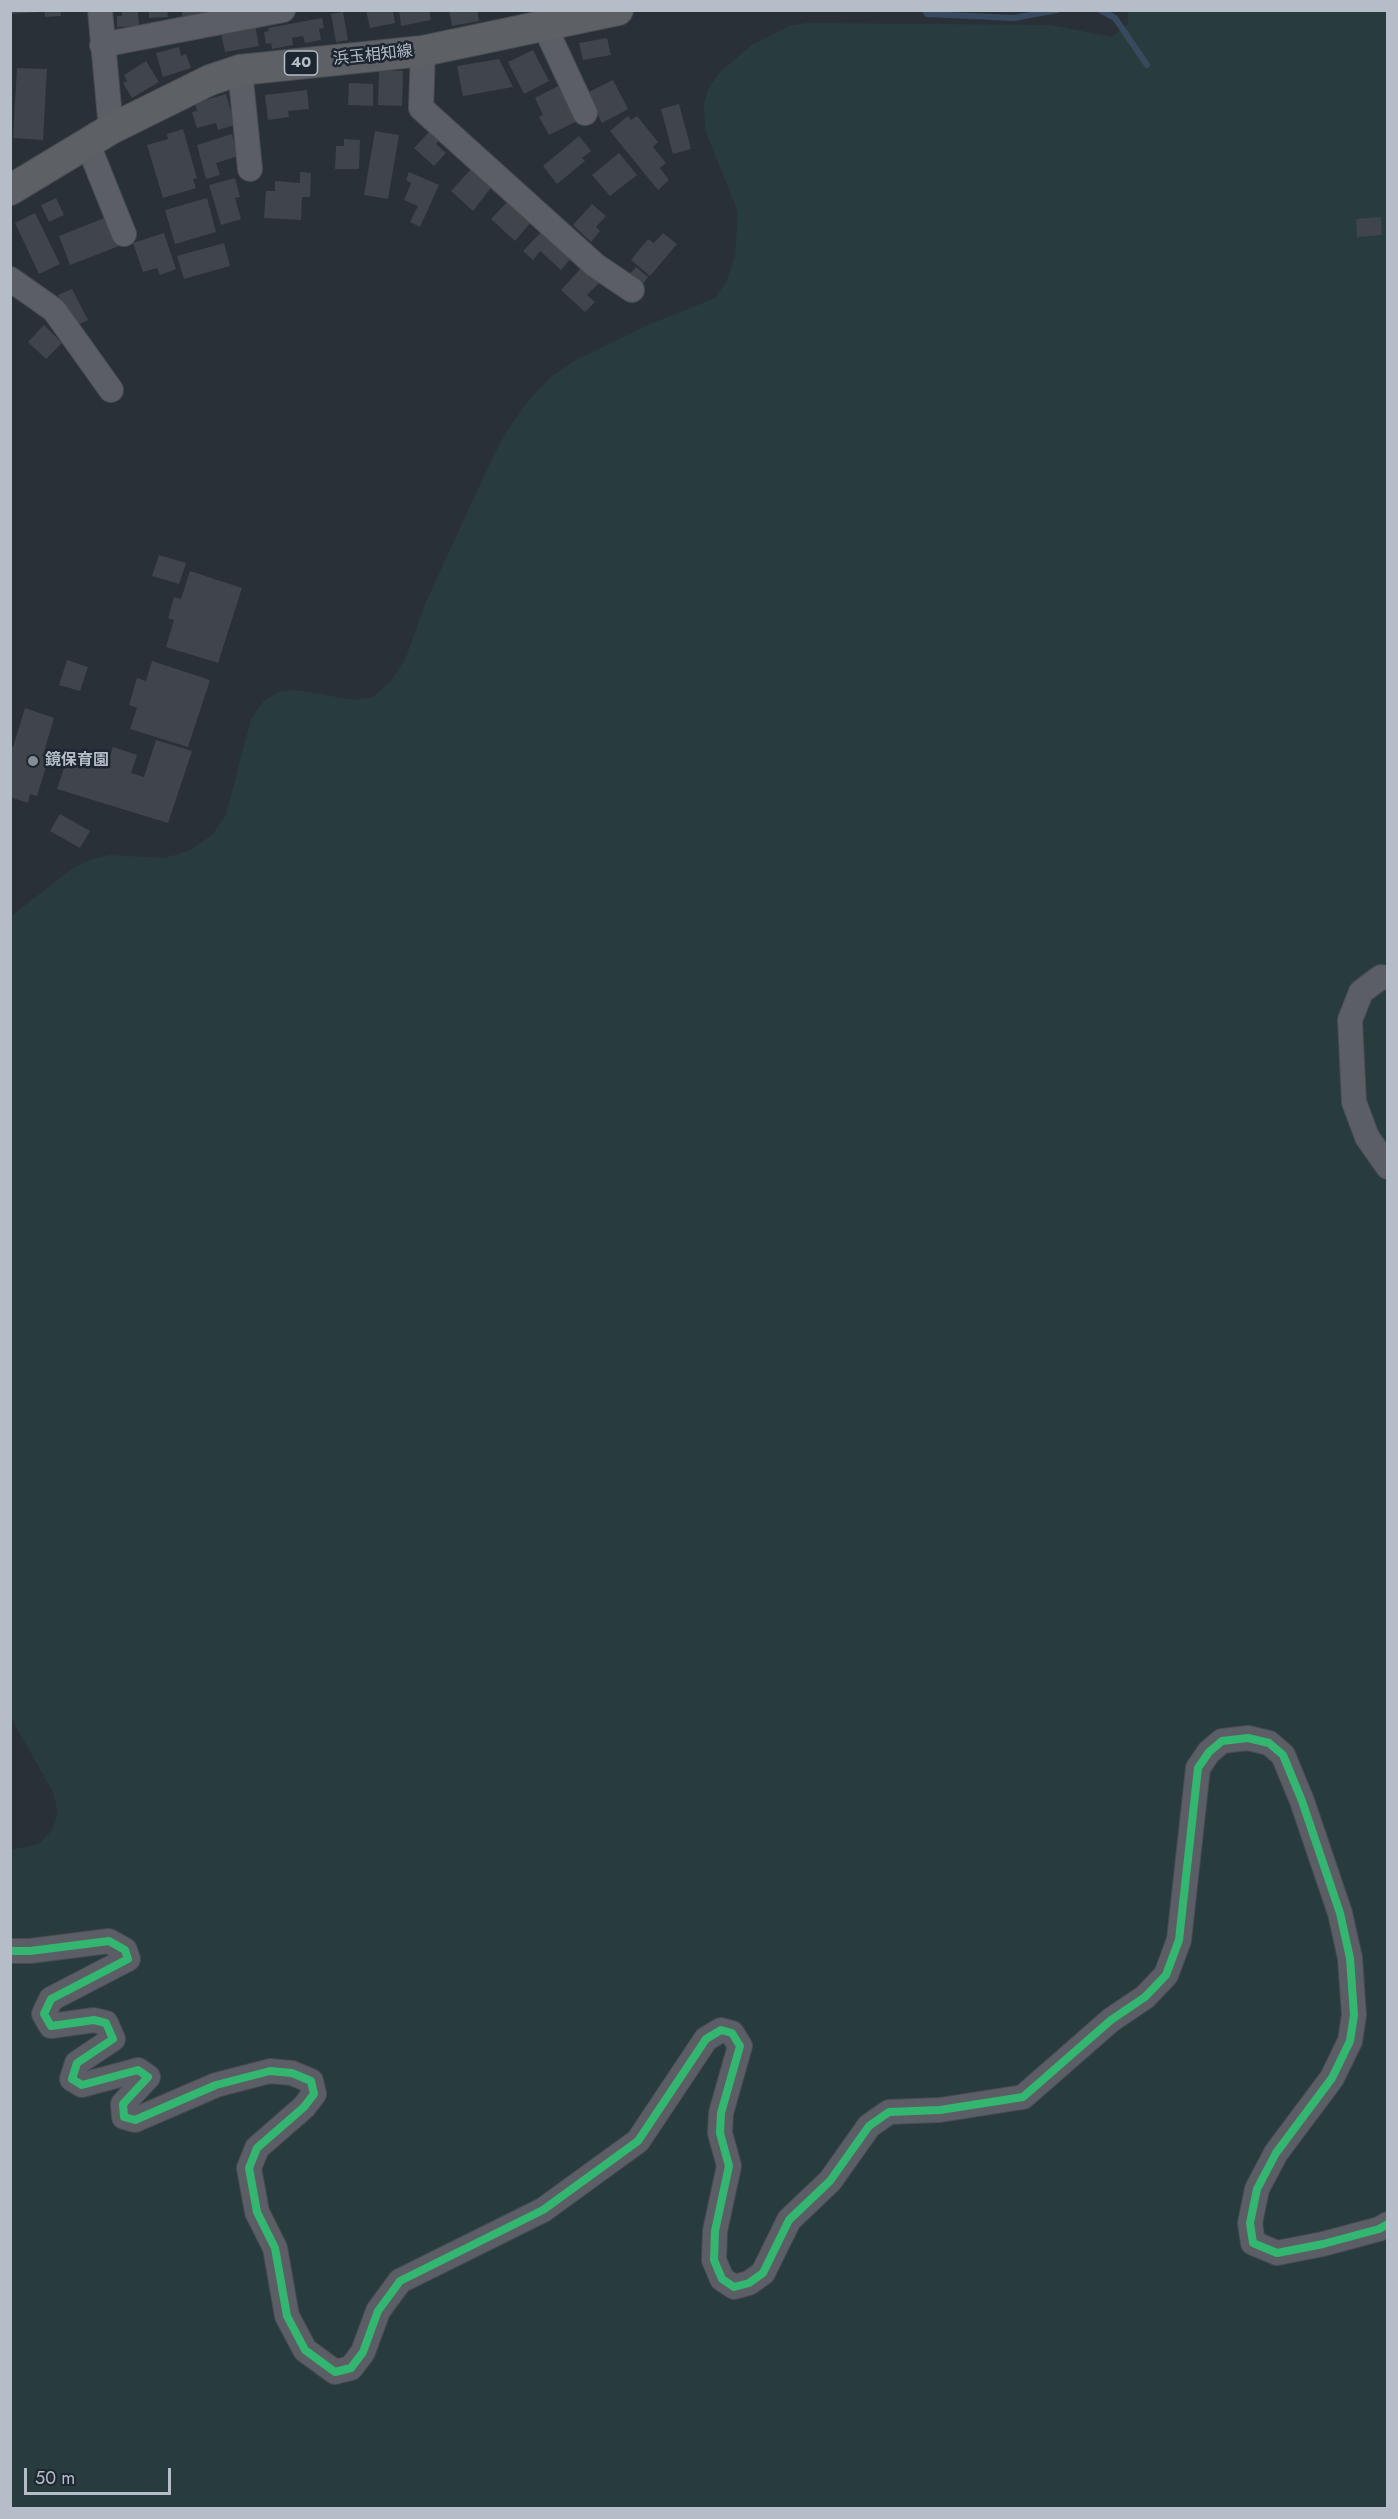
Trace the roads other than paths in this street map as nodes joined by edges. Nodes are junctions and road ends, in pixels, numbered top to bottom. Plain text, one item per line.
1 (100, 10) edge
2 (283, 10) edge
3 (618, 10) edge
4 (544, 27) junction
5 (102, 45) junction
6 (423, 51) junction
7 (240, 70) junction
8 (585, 113) dead end
9 (99, 136) junction
10 (250, 169) dead end
11 (10, 190) edge
12 (124, 234) dead end
13 (10, 279) edge
14 (632, 290) dead end
15 (111, 390) dead end
16 (1388, 978) edge
17 (1388, 1167) edge
18 (10, 1951) edge
19 (1388, 2224) edge

1 - 5 street
2 - 5 street
3 - 4 main road, 浜玉相知線 / 40
4 - 6 main road, 浜玉相知線 / 40
4 - 8 street
5 - 9 street
6 - 7 main road, 浜玉相知線 / 40
6 - 14 street
7 - 9 main road, 浜玉相知線 / 40
7 - 10 street
9 - 11 main road, 浜玉相知線 / 40
9 - 12 street
13 - 15 street
16 - 17 street
18 - 19 street

